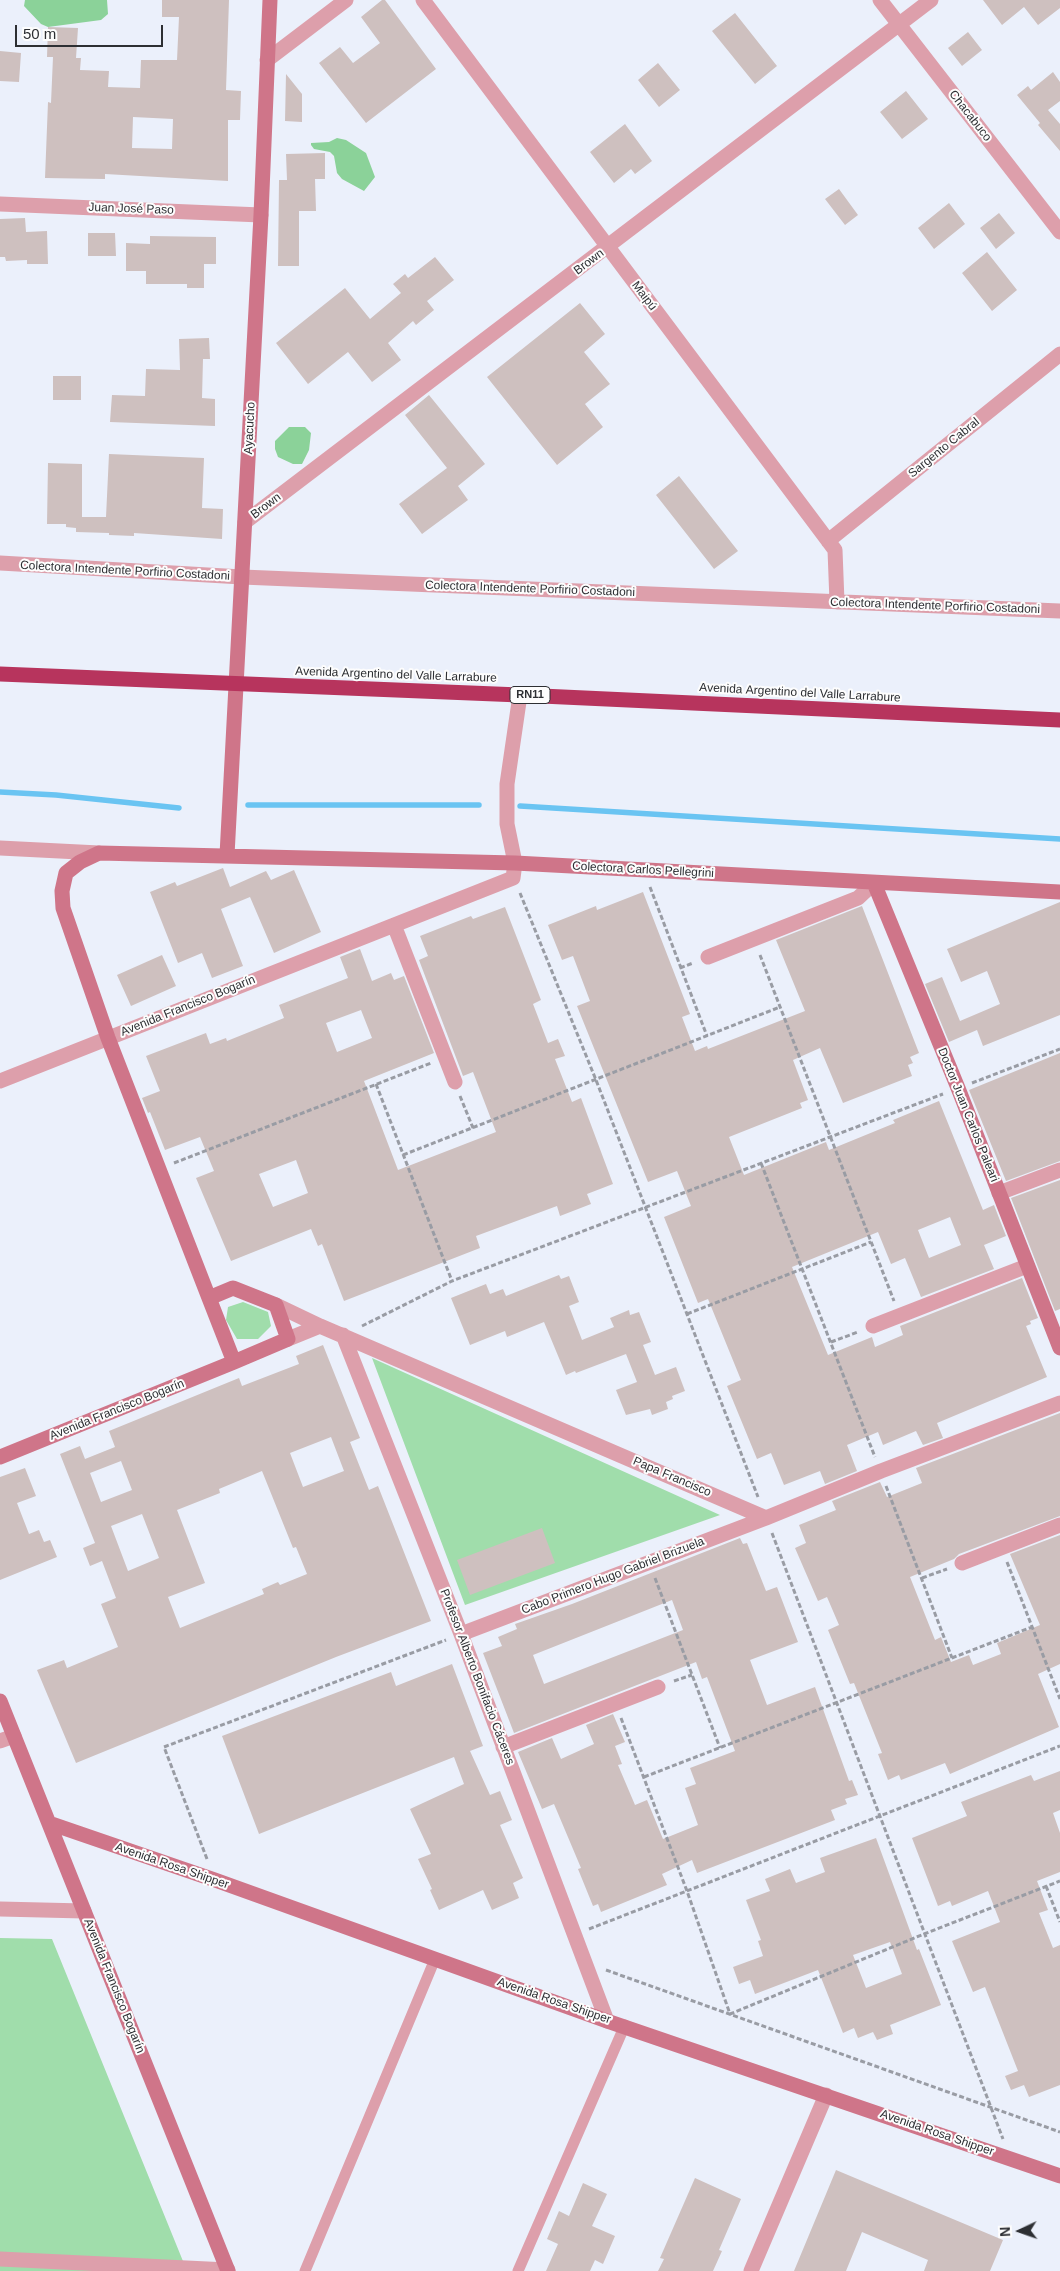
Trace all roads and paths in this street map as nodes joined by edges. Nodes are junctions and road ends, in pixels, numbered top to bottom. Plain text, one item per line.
1 (270, 0) edge
2 (346, 0) edge
3 (423, 0) edge
4 (880, 0) edge
5 (931, 0) edge
6 (899, 25) junction
7 (267, 60) junction
8 (0, 204) edge
9 (261, 214) junction
10 (1060, 232) edge
11 (608, 248) junction
12 (1060, 354) edge
13 (245, 522) junction
14 (828, 541) junction
15 (0, 564) edge
16 (242, 577) junction
17 (837, 602) junction
18 (1060, 611) edge
19 (0, 674) edge
20 (235, 683) junction
21 (520, 695) junction
22 (1060, 720) edge
23 (0, 848) edge
24 (99, 853) junction
25 (227, 855) junction
26 (514, 870) junction
27 (644, 870) junction
28 (874, 884) junction
29 (1060, 892) edge
30 (394, 925) junction
31 (754, 939) junction
32 (708, 957) dead end
33 (780, 1008) junction
34 (706, 1036) junction
35 (108, 1038) junction
36 (1060, 1049) edge
37 (445, 1057) junction
38 (596, 1080) junction
39 (0, 1081) edge
40 (455, 1082) joint
41 (376, 1084) junction
42 (958, 1088) junction
43 (473, 1128) junction
44 (830, 1136) junction
45 (404, 1155) junction
46 (761, 1163) junction
47 (159, 1169) junction
48 (1060, 1170) edge
49 (999, 1193) junction
50 (646, 1207) junction
51 (871, 1242) junction
52 (1027, 1266) junction
53 (802, 1269) junction
54 (452, 1281) junction
55 (209, 1298) junction
56 (276, 1305) junction
57 (687, 1314) junction
58 (900, 1316) junction
59 (320, 1326) junction
60 (873, 1326) joint
61 (343, 1335) junction
62 (288, 1339) junction
63 (1060, 1348) edge
64 (234, 1362) junction
65 (1060, 1403) edge
66 (0, 1457) edge
67 (766, 1518) junction
68 (1060, 1525) edge
69 (1002, 1548) junction
70 (649, 1562) junction
71 (962, 1563) joint
72 (1032, 1627) junction
73 (461, 1634) junction
74 (952, 1658) junction
75 (658, 1687) dead end
76 (1060, 1699) edge
77 (0, 1701) edge
78 (836, 1703) junction
79 (615, 1704) junction
80 (7, 1739) edge
81 (1060, 1746) edge
82 (504, 1747) junction
83 (720, 1748) junction
84 (644, 1777) junction
85 (879, 1816) junction
86 (49, 1823) junction
87 (215, 1880) junction
88 (1060, 1881) edge
89 (1046, 1886) junction
90 (687, 1891) junction
91 (0, 1909) edge
92 (84, 1911) junction
93 (1060, 1922) edge
94 (924, 1934) junction
95 (574, 1935) junction
96 (435, 1959) junction
97 (585, 1963) junction
98 (730, 2014) junction
99 (607, 2021) junction
100 (625, 2025) junction
101 (826, 2095) junction
102 (992, 2110) junction
103 (1060, 2132) edge
104 (1010, 2158) junction
105 (1060, 2176) edge
106 (0, 2258) edge
107 (228, 2270) edge
108 (305, 2271) edge
109 (518, 2271) edge
110 (751, 2271) edge

1 - 7 street, Ayacucho
2 - 7 street
3 - 11 street, Maipú
4 - 6 street, Chacabuco
5 - 6 street, Brown
6 - 10 street, Chacabuco
6 - 11 street, Brown
7 - 9 street, Ayacucho
8 - 9 street, Juan José Paso
9 - 13 street, Ayacucho
11 - 13 street, Brown
11 - 14 street, Maipú
12 - 14 street, Sargento Cabral
13 - 16 street, Ayacucho
14 - 17 street, Maipú
15 - 16 street, Colectora Intendente Porfirio Costadoni
16 - 17 street, Colectora Intendente Porfirio Costadoni
16 - 20 street, Ayacucho
17 - 18 street, Colectora Intendente Porfirio Costadoni
19 - 20 highway, Avenida Argentino del Valle Larrabure / RN11
20 - 21 highway, Avenida Argentino del Valle Larrabure / RN11
20 - 25 street, Ayacucho
21 - 22 highway, Avenida Argentino del Valle Larrabure / RN11
21 - 26 street
23 - 24 street
24 - 25 street, Colectora Carlos Pellegrini
24 - 35 street
25 - 26 street, Colectora Carlos Pellegrini
26 - 27 street, Colectora Carlos Pellegrini
26 - 30 street, Avenida Francisco Bogarín
26 - 38 path
27 - 28 street, Colectora Carlos Pellegrini
27 - 34 path
28 - 29 street, Colectora Carlos Pellegrini
28 - 31 street
28 - 42 street, Doctor Juan Carlos Paleari
30 - 35 street, Avenida Francisco Bogarín
30 - 37 street
31 - 32 street
31 - 33 path
33 - 34 path
33 - 44 path
34 - 38 path
35 - 39 street
35 - 47 street, Avenida Francisco Bogarín
36 - 42 path
37 - 40 street
37 - 41 path
38 - 43 path
38 - 50 path
40 - 43 path
41 - 45 path
41 - 47 path
42 - 44 path
42 - 49 street, Doctor Juan Carlos Paleari
43 - 45 path
44 - 46 path
44 - 51 path
45 - 54 path
46 - 50 path
46 - 53 path
47 - 55 street, Avenida Francisco Bogarín
48 - 49 street
49 - 52 street, Doctor Juan Carlos Paleari
50 - 54 path
50 - 57 path
51 - 53 path
51 - 58 path
52 - 58 street
52 - 63 street, Doctor Juan Carlos Paleari
53 - 57 path
53 - 60 path
54 - 61 path
55 - 56 street
55 - 64 street, Avenida Francisco Bogarín
56 - 59 street, Papa Francisco
56 - 62 street
57 - 67 path
58 - 60 street
59 - 61 street, Papa Francisco
59 - 62 street
61 - 67 street, Papa Francisco
61 - 73 street, Profesor Alberto Bonifacio Cáceres
62 - 64 street, Avenida Francisco Bogarín
64 - 66 street, Avenida Francisco Bogarín
65 - 67 street
67 - 70 street, Cabo Primero Hugo Gabriel Brizuela
67 - 78 path
68 - 69 street
69 - 71 street
69 - 72 path
70 - 73 street, Cabo Primero Hugo Gabriel Brizuela
70 - 83 path
71 - 74 path
72 - 74 path
72 - 76 path
73 - 82 street, Profesor Alberto Bonifacio Cáceres
73 - 87 path
74 - 78 path
75 - 79 street
77 - 80 street, Avenida Francisco Bogarín
78 - 83 path
78 - 85 path
79 - 82 street
79 - 84 path
80 - 86 street, Avenida Francisco Bogarín
81 - 85 path
82 - 95 street, Profesor Alberto Bonifacio Cáceres
83 - 84 path
84 - 90 path
85 - 90 path
85 - 94 path
86 - 87 street, Avenida Rosa Shipper
86 - 92 street, Avenida Francisco Bogarín
87 - 96 street, Avenida Rosa Shipper
88 - 89 path
89 - 93 path
89 - 94 path
90 - 95 path
90 - 98 path
91 - 92 street
92 - 107 street, Avenida Francisco Bogarín
94 - 98 path
94 - 102 path
95 - 97 street, Profesor Alberto Bonifacio Cáceres
96 - 99 street, Avenida Rosa Shipper
96 - 108 lane
97 - 98 path
97 - 99 street, Profesor Alberto Bonifacio Cáceres
98 - 102 path
99 - 100 street, Avenida Rosa Shipper
100 - 101 street, Avenida Rosa Shipper
100 - 109 lane
101 - 104 street, Avenida Rosa Shipper
101 - 110 street
102 - 103 path
102 - 104 path
104 - 105 street, Avenida Rosa Shipper
106 - 107 street

